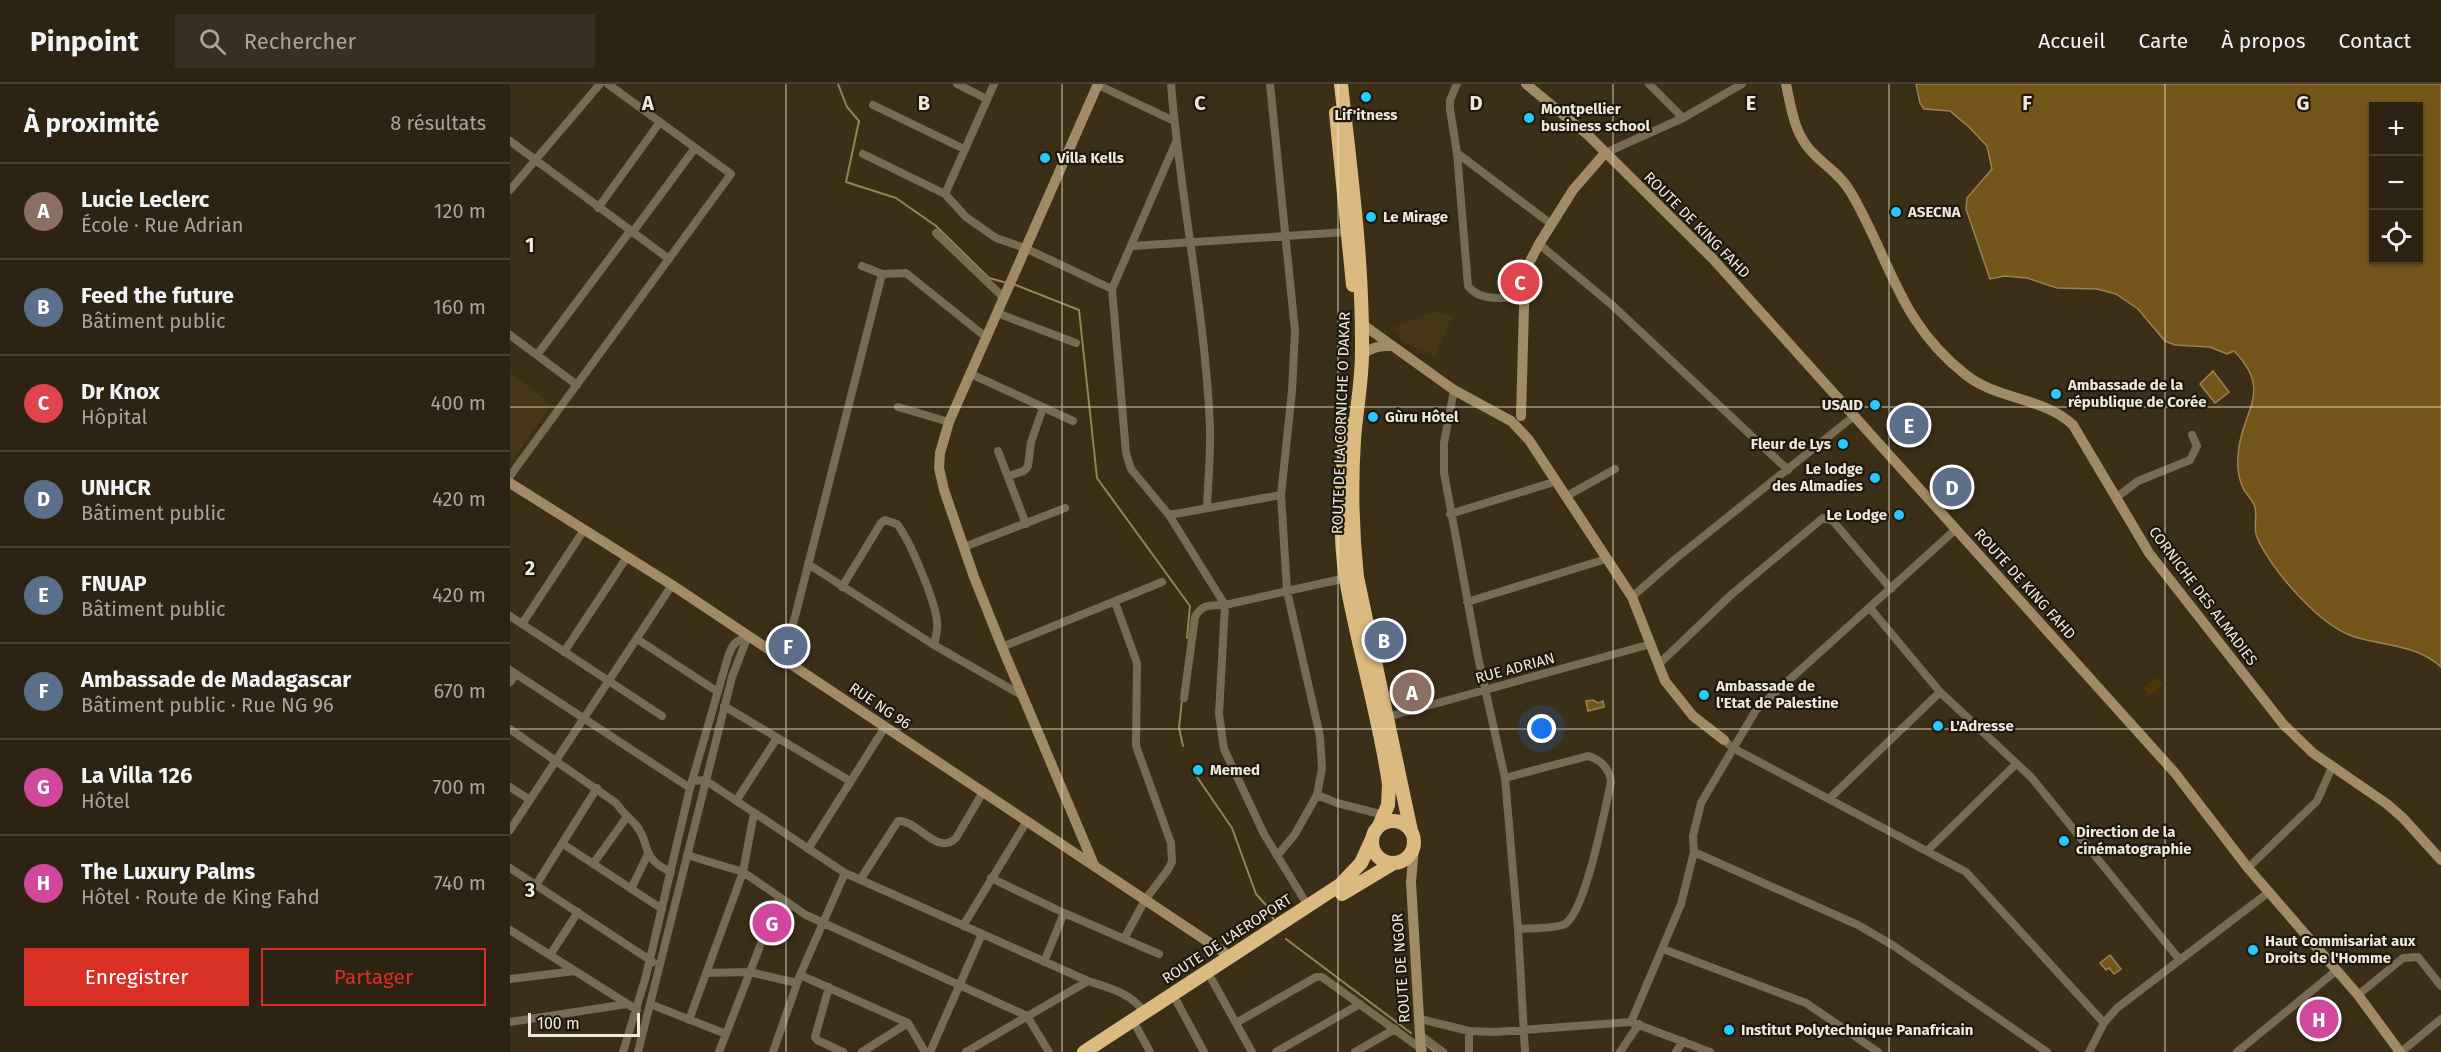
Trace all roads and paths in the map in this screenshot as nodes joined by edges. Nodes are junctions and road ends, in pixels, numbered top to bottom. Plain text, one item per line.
1 (600, 84) edge
2 (608, 84) edge
3 (957, 84) edge
4 (994, 84) edge
5 (1098, 84) edge
6 (1171, 84) edge
7 (1270, 84) edge
8 (1333, 84) edge
9 (1341, 84) edge
10 (1457, 84) edge
11 (1526, 84) edge
12 (1650, 84) edge
13 (1742, 84) edge
14 (1786, 84) edge
15 (987, 99) junction
16 (873, 105) dead end
17 (1683, 118) junction
18 (1174, 121) junction
19 (660, 122) junction
20 (510, 141) edge
21 (1176, 142) junction
22 (695, 147) junction
23 (964, 149) junction
24 (1457, 153) junction
25 (1605, 153) junction
26 (862, 154) dead end
27 (534, 161) junction
28 (510, 190) edge
29 (945, 194) junction
30 (598, 208) junction
31 (1551, 224) junction
32 (631, 232) junction
33 (1347, 232) junction
34 (936, 233) dead end
35 (1287, 237) junction
36 (1190, 242) junction
37 (1539, 244) junction
38 (1132, 246) junction
39 (1025, 248) junction
40 (669, 259) junction
41 (862, 266) dead end
42 (882, 274) junction
43 (1112, 289) junction
44 (1004, 295) junction
45 (1524, 297) junction
46 (997, 313) junction
47 (1362, 324) junction
48 (510, 335) edge
49 (987, 338) junction
50 (1076, 343) dead end
51 (1391, 346) junction
52 (537, 355) junction
53 (1362, 355) junction
54 (971, 374) junction
55 (577, 385) junction
56 (1454, 390) junction
57 (898, 407) dead end
58 (1043, 408) junction
59 (1854, 416) junction
60 (1073, 421) dead end
61 (1516, 421) junction
62 (949, 422) junction
63 (2192, 435) dead end
64 (998, 451) dead end
65 (1615, 469) dead end
66 (1788, 470) junction
67 (510, 476) edge
68 (1008, 476) junction
69 (1554, 482) junction
70 (510, 483) edge
71 (1281, 495) junction
72 (1565, 497) junction
73 (2117, 497) junction
74 (1065, 508) dead end
75 (1207, 508) junction
76 (1450, 514) junction
77 (1169, 515) junction
78 (1026, 524) junction
79 (584, 530) junction
80 (1955, 530) junction
81 (964, 548) junction
82 (627, 557) junction
83 (1606, 559) junction
84 (808, 564) junction
85 (1346, 578) junction
86 (1162, 582) dead end
87 (672, 585) junction
88 (842, 587) junction
89 (1891, 589) junction
90 (1287, 591) junction
91 (1632, 597) junction
92 (1115, 602) junction
93 (1467, 602) junction
94 (1225, 605) junction
95 (1870, 608) junction
96 (510, 616) edge
97 (522, 624) junction
98 (747, 637) junction
99 (637, 639) junction
100 (934, 645) junction
101 (1651, 645) junction
102 (1002, 647) junction
103 (564, 652) junction
104 (784, 660) junction
105 (1659, 664) junction
106 (513, 672) edge
107 (609, 681) junction
108 (510, 682) edge
109 (1486, 690) junction
110 (718, 692) junction
111 (1940, 692) junction
112 (1023, 696) junction
113 (1184, 699) dead end
114 (724, 706) junction
115 (662, 716) dead end
116 (1386, 717) junction
117 (584, 719) junction
118 (885, 727) junction
119 (510, 730) edge
120 (777, 738) junction
121 (1724, 740) joint
122 (1733, 748) junction
123 (557, 759) junction
124 (2016, 764) junction
125 (2332, 767) junction
126 (1505, 778) junction
127 (705, 780) junction
128 (850, 781) junction
129 (691, 784) junction
130 (510, 787) edge
131 (597, 788) junction
132 (983, 792) junction
133 (1317, 795) junction
134 (1829, 799) junction
135 (530, 800) junction
136 (736, 801) junction
137 (754, 813) junction
138 (626, 818) junction
139 (1027, 821) junction
140 (1381, 821) junction
141 (510, 830) edge
142 (1411, 831) junction
143 (1372, 839) junction
144 (563, 844) junction
145 (1414, 847) junction
146 (808, 849) junction
147 (1927, 850) junction
148 (1694, 852) junction
149 (648, 854) junction
150 (687, 855) junction
151 (1277, 856) junction
152 (2441, 860) edge
153 (593, 864) junction
154 (1393, 864) junction
155 (1094, 866) junction
156 (510, 868) edge
157 (2248, 868) junction
158 (671, 872) junction
159 (743, 872) junction
160 (845, 873) junction
161 (991, 878) junction
162 (861, 880) junction
163 (1411, 882) junction
164 (536, 885) junction
165 (631, 889) junction
166 (2269, 892) junction
167 (779, 897) junction
168 (1145, 900) junction
169 (1308, 906) junction
170 (662, 909) junction
171 (578, 912) junction
172 (1064, 913) junction
173 (824, 923) junction
174 (963, 926) junction
175 (1518, 928) junction
176 (510, 930) edge
177 (982, 934) junction
178 (1124, 939) junction
179 (1663, 949) junction
180 (1159, 954) dead end
181 (550, 955) junction
182 (1231, 957) junction
183 (2180, 959) junction
184 (650, 960) junction
185 (1044, 962) junction
186 (659, 966) junction
187 (2337, 970) junction
188 (575, 971) junction
189 (750, 972) junction
190 (706, 973) junction
191 (510, 979) edge
192 (798, 979) junction
193 (1212, 980) junction
194 (1088, 981) junction
195 (960, 984) junction
196 (2441, 986) edge
197 (829, 987) junction
198 (2358, 995) junction
199 (1177, 1002) junction
200 (627, 1004) junction
201 (650, 1004) junction
202 (1360, 1004) junction
203 (637, 1010) junction
204 (1145, 1013) junction
205 (1027, 1016) junction
206 (1420, 1019) junction
207 (2441, 1019) edge
208 (688, 1020) junction
209 (510, 1022) edge
210 (909, 1023) junction
211 (1236, 1023) junction
212 (1635, 1023) junction
213 (2104, 1023) junction
214 (1137, 1028) junction
215 (1395, 1029) junction
216 (1469, 1031) junction
217 (1523, 1031) junction
218 (726, 1034) junction
219 (1420, 1035) junction
220 (1373, 1041) junction
221 (1683, 1041) junction
222 (1422, 1051) edge
223 (624, 1052) edge
224 (638, 1052) edge
225 (719, 1052) edge
226 (773, 1052) edge
227 (843, 1052) edge
228 (862, 1052) edge
229 (925, 1052) edge
230 (930, 1052) edge
231 (966, 1052) edge
232 (1049, 1052) edge
233 (1084, 1052) edge
234 (1098, 1052) edge
235 (1150, 1052) edge
236 (1204, 1052) edge
237 (1252, 1052) edge
238 (1276, 1052) edge
239 (1355, 1052) edge
240 (1373, 1052) edge
241 (1443, 1052) edge
242 (1469, 1052) edge
243 (1525, 1052) edge
244 (1620, 1052) edge
245 (1676, 1052) edge
246 (1710, 1052) edge
247 (1878, 1052) edge
248 (2047, 1052) edge
249 (2089, 1052) edge
250 (2237, 1052) edge
251 (2401, 1052) edge

1 - 27 street
2 - 19 street
3 - 15 street
4 - 15 street
5 - 18 street
5 - 39 street
6 - 18 street
7 - 35 street
8 - 33 highway, ROUTE DE LA CORNICHE O DAKAR
9 - 47 highway, ROUTE DE LA CORNICHE O DAKAR
10 - 24 street
11 - 25 street, ROUTE DE KING FAHD
12 - 17 street
13 - 17 street
14 - 73 street, CORNICHE DES ALMADIES
15 - 23 street
16 - 23 street
17 - 25 street
18 - 21 street
19 - 22 street
19 - 30 street
20 - 27 street
21 - 36 street
21 - 38 street
22 - 32 street
22 - 40 street
23 - 29 street
24 - 31 street
24 - 45 street
25 - 31 street
25 - 59 street, ROUTE DE KING FAHD
26 - 29 street
27 - 28 street
27 - 30 street
29 - 39 street
30 - 32 street
31 - 37 street
32 - 40 street
32 - 52 street
33 - 35 street
33 - 85 highway, ROUTE DE LA CORNICHE O DAKAR
34 - 44 street
35 - 36 street
35 - 71 street
36 - 38 street
36 - 75 street
37 - 45 street
37 - 66 street
38 - 43 street
39 - 43 street
39 - 44 street
40 - 55 street
41 - 42 street
42 - 49 street
42 - 84 street
43 - 77 street
44 - 46 street
45 - 61 street
46 - 49 street
46 - 50 street
47 - 51 street
47 - 53 highway, ROUTE DE LA CORNICHE O DAKAR
48 - 52 street
49 - 54 street
51 - 53 street
51 - 56 street
52 - 55 street
53 - 116 highway, ROUTE DE LA CORNICHE O DAKAR
54 - 58 street
54 - 62 street
55 - 67 street
56 - 61 street
56 - 76 street
57 - 62 street
58 - 60 street
58 - 68 street
59 - 66 street
59 - 80 street, ROUTE DE KING FAHD
61 - 69 street
62 - 81 street
63 - 73 street
64 - 68 street
65 - 72 street
66 - 91 street
68 - 78 street
69 - 72 street
69 - 76 street
70 - 79 street, RUE NG 96
71 - 75 street
71 - 90 street
72 - 83 street
73 - 125 street, CORNICHE DES ALMADIES
74 - 78 street
75 - 77 street
76 - 93 street
77 - 94 street
78 - 81 street
79 - 82 street, RUE NG 96
79 - 97 street
80 - 89 street
80 - 157 street, ROUTE DE KING FAHD
81 - 102 street
82 - 87 street, RUE NG 96
82 - 103 street
83 - 91 street
83 - 93 street
84 - 88 street
84 - 104 street
85 - 90 street
85 - 140 highway, ROUTE DE LA CORNICHE O DAKAR
86 - 92 street
87 - 98 street, RUE NG 96
87 - 99 street
88 - 100 street
88 - 100 street
89 - 95 street
89 - 105 street
90 - 94 street
90 - 133 street
91 - 101 street
92 - 102 street
92 - 168 street
93 - 109 street
94 - 113 street
94 - 151 street
95 - 111 street
95 - 122 street
96 - 97 street
97 - 103 street
98 - 104 street, RUE NG 96
98 - 110 street
98 - 114 street
99 - 107 street
99 - 110 street
100 - 112 street
101 - 105 street
101 - 109 street, RUE ADRIAN
102 - 112 street
103 - 107 street
104 - 118 street, RUE NG 96
105 - 121 street
106 - 108 street
106 - 117 street
107 - 115 street
107 - 117 street
109 - 116 street, RUE ADRIAN
109 - 126 street
110 - 129 street
111 - 124 street
111 - 134 street
112 - 155 street
114 - 120 street
114 - 127 street
116 - 142 highway, ROUTE DE LA CORNICHE O DAKAR
117 - 123 street
117 - 129 street
118 - 128 street
118 - 132 street, RUE NG 96
119 - 123 street
120 - 128 street
120 - 136 street
121 - 122 street
122 - 134 street
122 - 148 street
123 - 131 street
123 - 135 street
124 - 147 street
124 - 183 street
125 - 152 street, CORNICHE DES ALMADIES
125 - 157 street
126 - 175 street
126 - 175 street
127 - 129 street
127 - 136 street
127 - 150 street
128 - 146 street
129 - 158 street
130 - 135 street
131 - 138 street
131 - 144 street
132 - 139 street, RUE NG 96
132 - 162 street
133 - 140 street
133 - 151 street
134 - 147 street
135 - 141 street
136 - 137 street
137 - 146 street
137 - 159 street
138 - 149 street
138 - 153 street
139 - 155 street, RUE NG 96
139 - 161 street
140 - 142 highway
140 - 143 highway
142 - 145 highway
143 - 154 highway
143 - 169 highway, ROUTE DE L'AEROPORT
144 - 153 street
144 - 164 street
145 - 154 highway
145 - 163 street, ROUTE DE NGOR
146 - 160 street
147 - 213 street
148 - 179 street
148 - 248 street
149 - 158 street
149 - 165 street
150 - 159 street
150 - 186 street
151 - 169 street
153 - 165 street
154 - 163 street
154 - 193 highway, ROUTE DE L'AEROPORT
155 - 168 street, RUE NG 96
156 - 164 street
157 - 166 street, ROUTE DE KING FAHD
158 - 170 street
159 - 167 street
159 - 190 street
160 - 162 street
160 - 173 street
161 - 172 street
161 - 174 street
162 - 174 street
163 - 206 street, ROUTE DE NGOR
164 - 171 street
165 - 170 street
166 - 183 street
166 - 187 street, ROUTE DE KING FAHD
167 - 173 street
167 - 189 street
168 - 178 street
168 - 182 street, RUE NG 96
169 - 182 highway, ROUTE DE L'AEROPORT
170 - 184 street
171 - 181 street
171 - 184 street
172 - 178 street
172 - 185 street
173 - 192 street
173 - 195 street
174 - 177 street
175 - 217 street
176 - 181 street
177 - 185 street
177 - 195 street
178 - 180 street
179 - 212 street
179 - 247 street
181 - 188 street
182 - 204 highway, ROUTE DE L'AEROPORT
183 - 213 street
184 - 186 street
184 - 203 street
185 - 194 street
186 - 201 street
187 - 198 street, ROUTE DE KING FAHD
187 - 250 street
188 - 191 street
188 - 200 street
189 - 190 street
189 - 192 street
189 - 218 street
190 - 208 street
192 - 197 street
192 - 226 street
193 - 199 highway, ROUTE DE L'AEROPORT
193 - 211 street
194 - 204 street
194 - 205 street
195 - 205 street
195 - 230 street
196 - 198 street
197 - 210 street
197 - 227 street
198 - 251 street, ROUTE DE KING FAHD
199 - 214 highway, ROUTE DE L'AEROPORT
199 - 236 street
200 - 203 street
200 - 209 street
201 - 208 street
201 - 224 street
202 - 211 street
202 - 215 street
202 - 238 street
203 - 223 street
204 - 233 highway, ROUTE DE L'AEROPORT
205 - 231 street
205 - 232 street
206 - 216 street
206 - 219 street, ROUTE DE NGOR
207 - 251 street
208 - 218 street
210 - 228 street
210 - 229 street
211 - 237 street
212 - 217 street
212 - 221 street
212 - 244 street
213 - 249 street
214 - 234 highway, ROUTE DE L'AEROPORT
214 - 235 street
215 - 220 street
215 - 222 street
216 - 217 street
216 - 242 street
217 - 243 street
218 - 225 street
219 - 222 street, ROUTE DE NGOR
219 - 241 street
220 - 239 street
220 - 240 street
221 - 245 street
221 - 246 street

